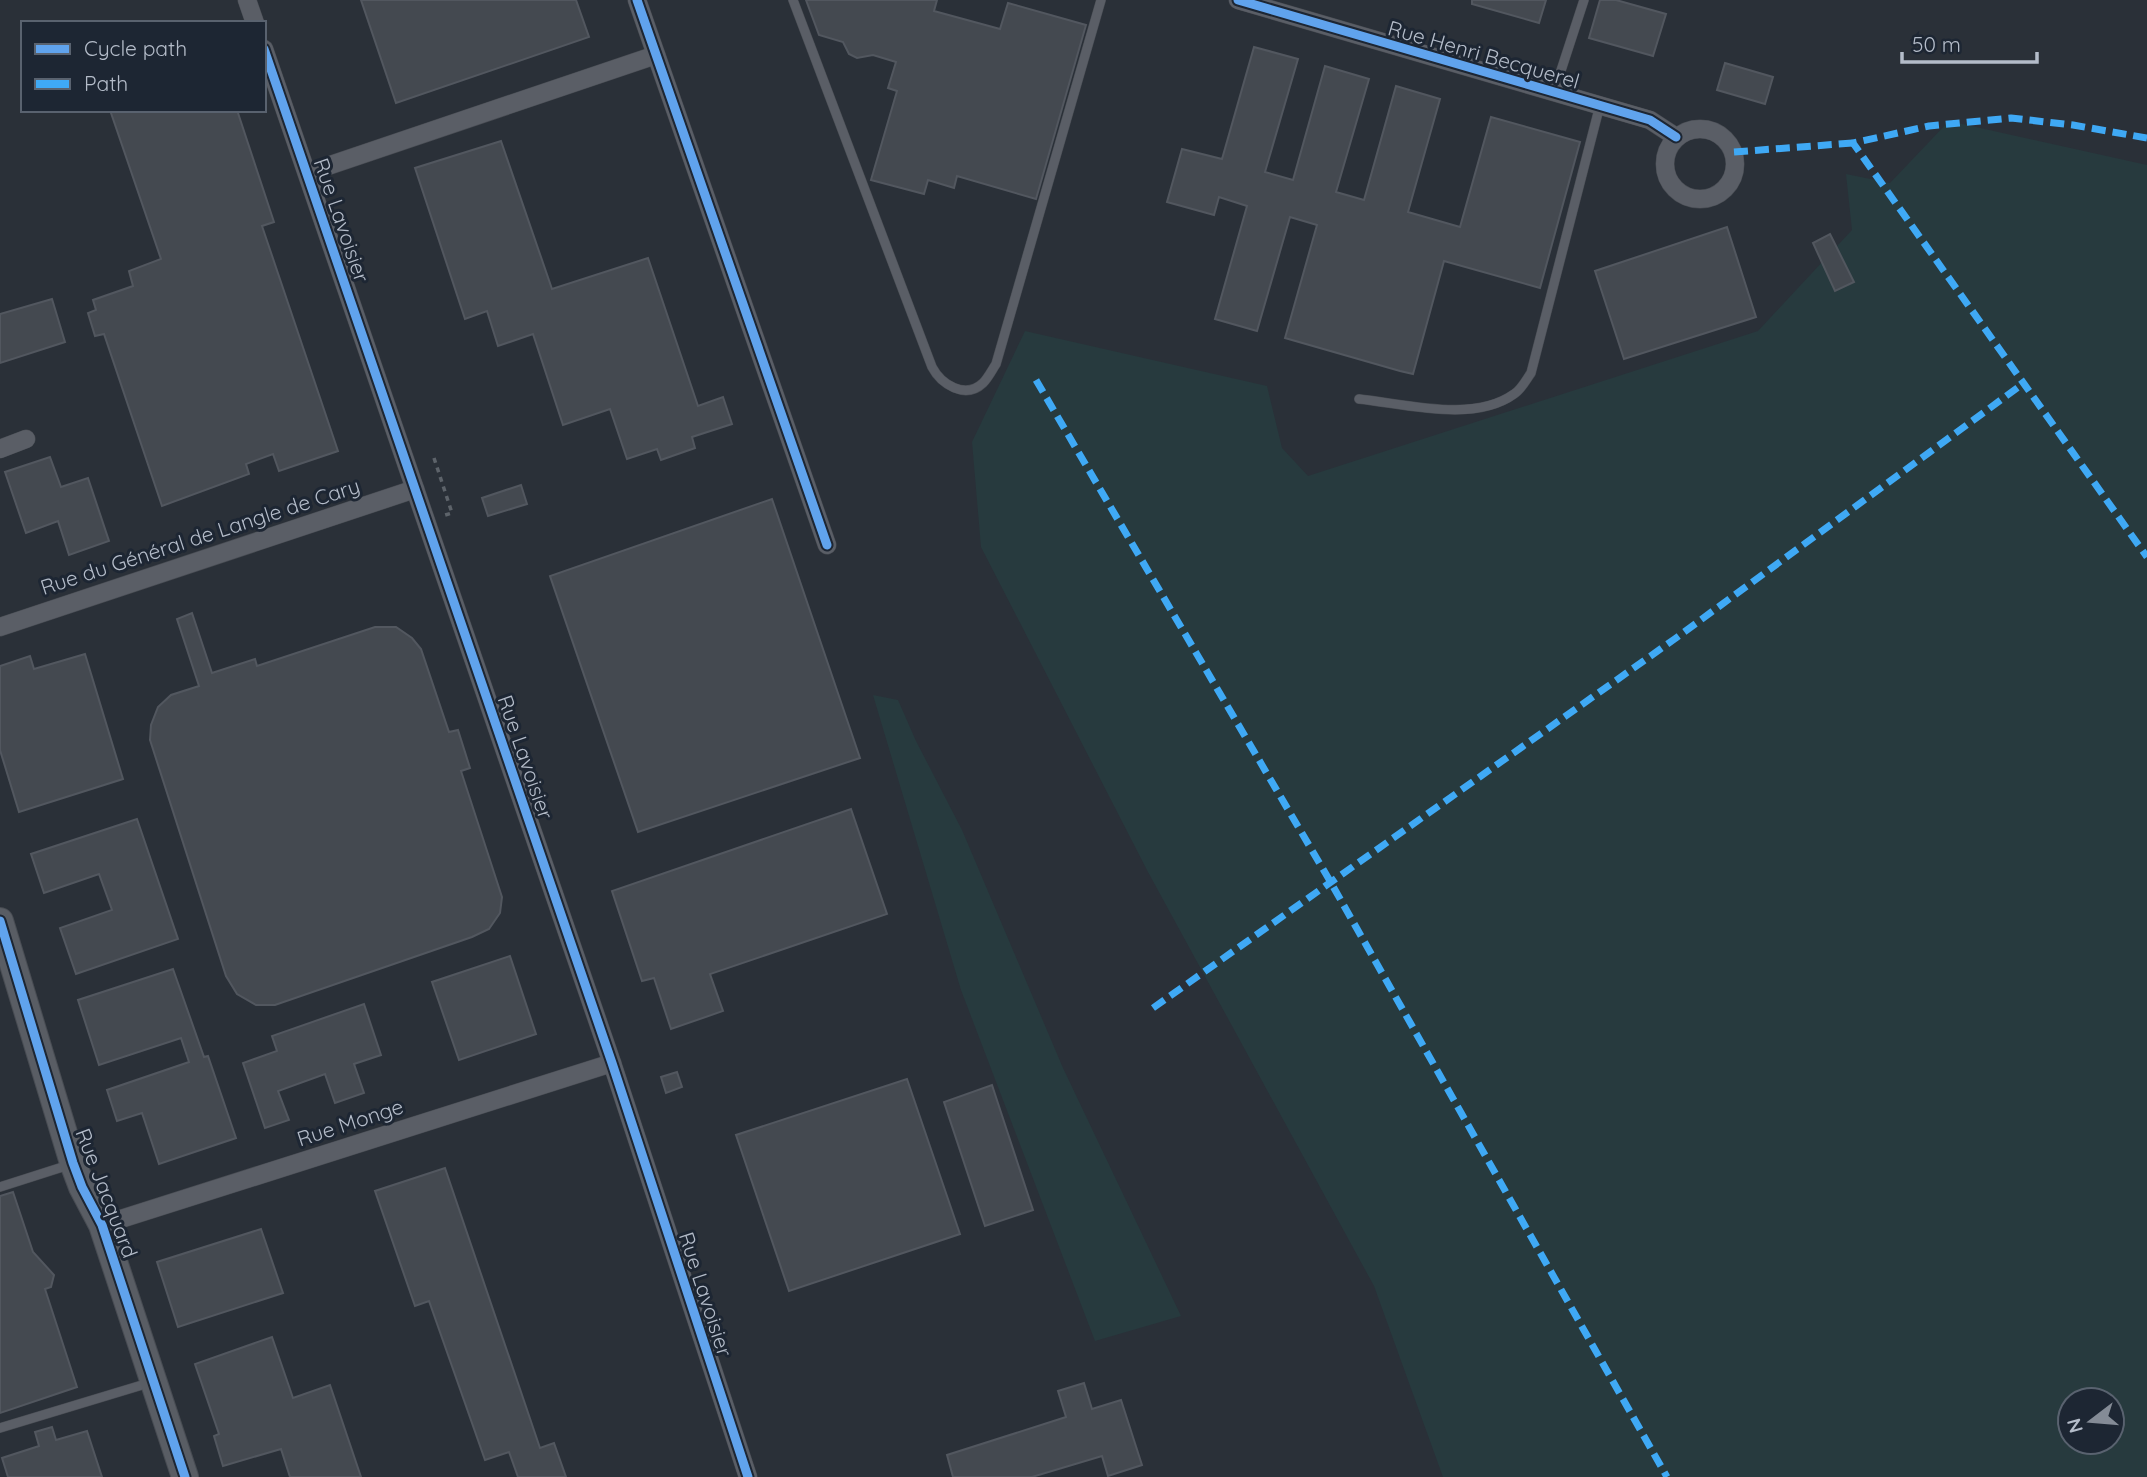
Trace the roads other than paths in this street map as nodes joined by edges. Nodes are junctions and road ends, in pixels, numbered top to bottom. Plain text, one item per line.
1 (247, 0) edge
2 (637, 0) edge
3 (793, 0) edge
4 (1101, 0) edge
5 (1241, 0) edge
6 (1584, 0) edge
7 (254, 21) edge
8 (266, 55) edge
9 (656, 55) junction
10 (1554, 94) junction
11 (1600, 105) junction
12 (1676, 137) junction
13 (307, 173) junction
14 (1359, 399) dead end
15 (26, 439) dead end
16 (0, 449) edge
17 (415, 489) junction
18 (827, 545) dead end
19 (0, 627) edge
20 (0, 921) edge
21 (612, 1063) junction
22 (73, 1163) junction
23 (0, 1187) edge
24 (102, 1225) junction
25 (154, 1382) junction
26 (0, 1428) edge
27 (185, 1477) edge
28 (748, 1477) edge

1 - 7 street
2 - 9 street
3 - 4 lane
5 - 10 street, Rue Henri Becquerel
6 - 10 lane
8 - 13 street, Rue Lavoisier
9 - 13 street
9 - 18 street
10 - 11 street, Rue Henri Becquerel
11 - 12 street, Rue Henri Becquerel
11 - 14 lane
12 - 12 street
13 - 17 street, Rue Lavoisier
15 - 16 street
17 - 19 street, Rue du Général de Langle de Cary
17 - 21 street, Rue Lavoisier
20 - 22 street, Rue Jacquard
21 - 24 street, Rue Monge
21 - 28 street, Rue Lavoisier
22 - 23 lane
22 - 24 street, Rue Jacquard
24 - 25 street, Rue Jacquard
25 - 26 lane
25 - 27 street, Rue Jacquard

